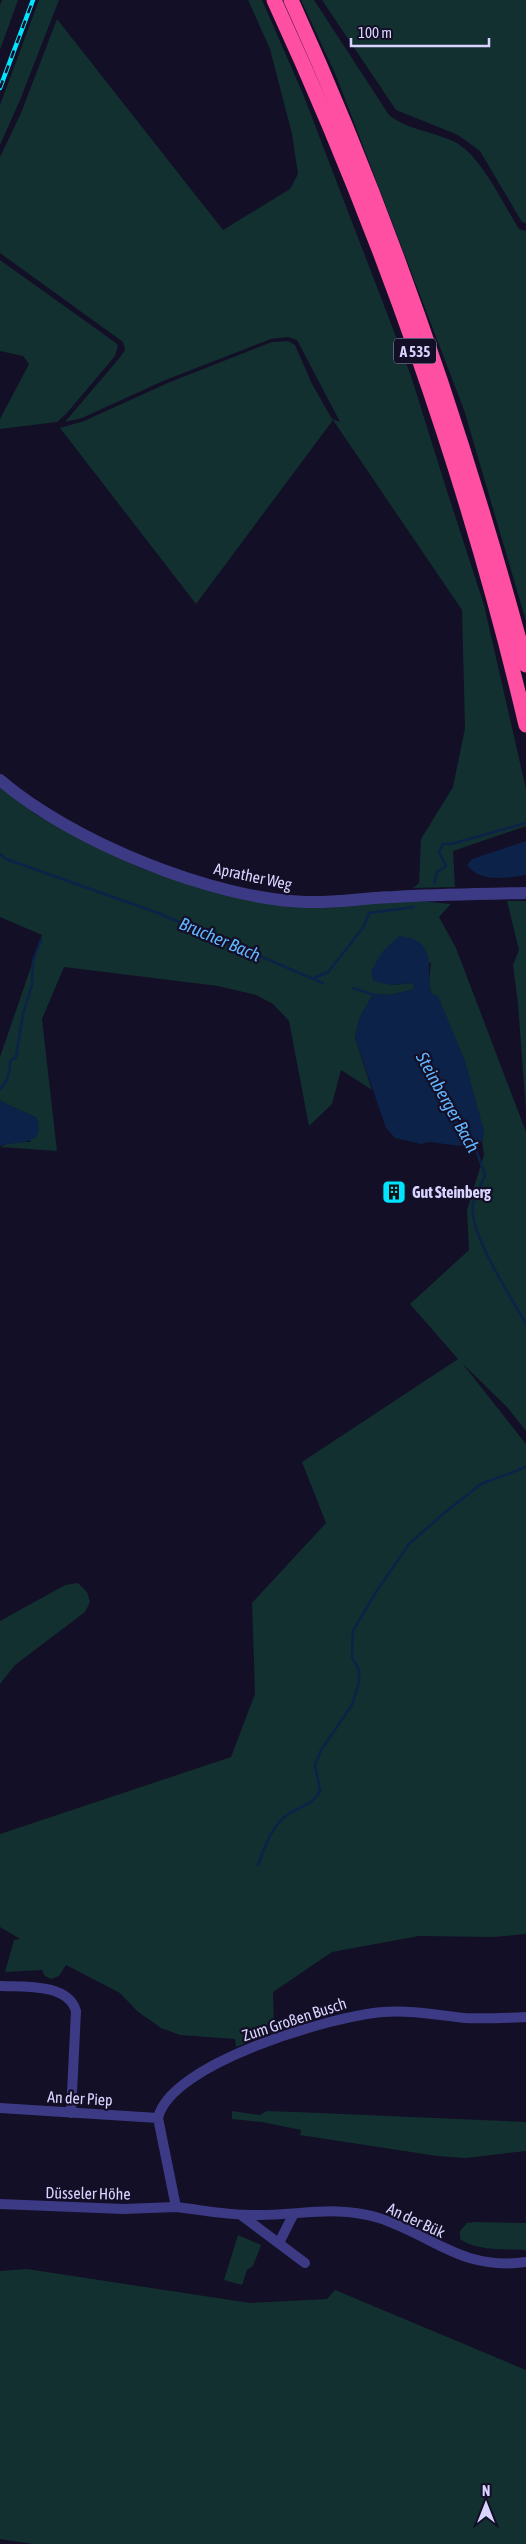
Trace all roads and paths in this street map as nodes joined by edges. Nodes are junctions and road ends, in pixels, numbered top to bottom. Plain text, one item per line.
1 (274, 0) edge
2 (291, 0) edge
3 (526, 665) edge
4 (525, 719) edge
5 (0, 780) edge
6 (526, 893) edge
7 (0, 1986) edge
8 (526, 2017) edge
9 (0, 2108) edge
10 (71, 2113) junction
11 (158, 2118) junction
12 (0, 2204) edge
13 (176, 2207) junction
14 (240, 2215) junction
15 (293, 2215) junction
16 (279, 2243) junction
17 (305, 2262) dead end
18 (526, 2262) edge

1 - 4 highway, A 535
2 - 3 highway, A 535
5 - 6 street, Aprather Weg
7 - 10 street
8 - 11 street, Zum Großen Busch
9 - 10 street, An der Piep
10 - 11 street, An der Piep
11 - 13 street
12 - 13 street, Düsseler Höhe
13 - 14 street, An der Bük
14 - 15 street, An der Bük
14 - 16 street, An der Bük
15 - 16 street
15 - 18 street, An der Bük
16 - 17 street, An der Bük

